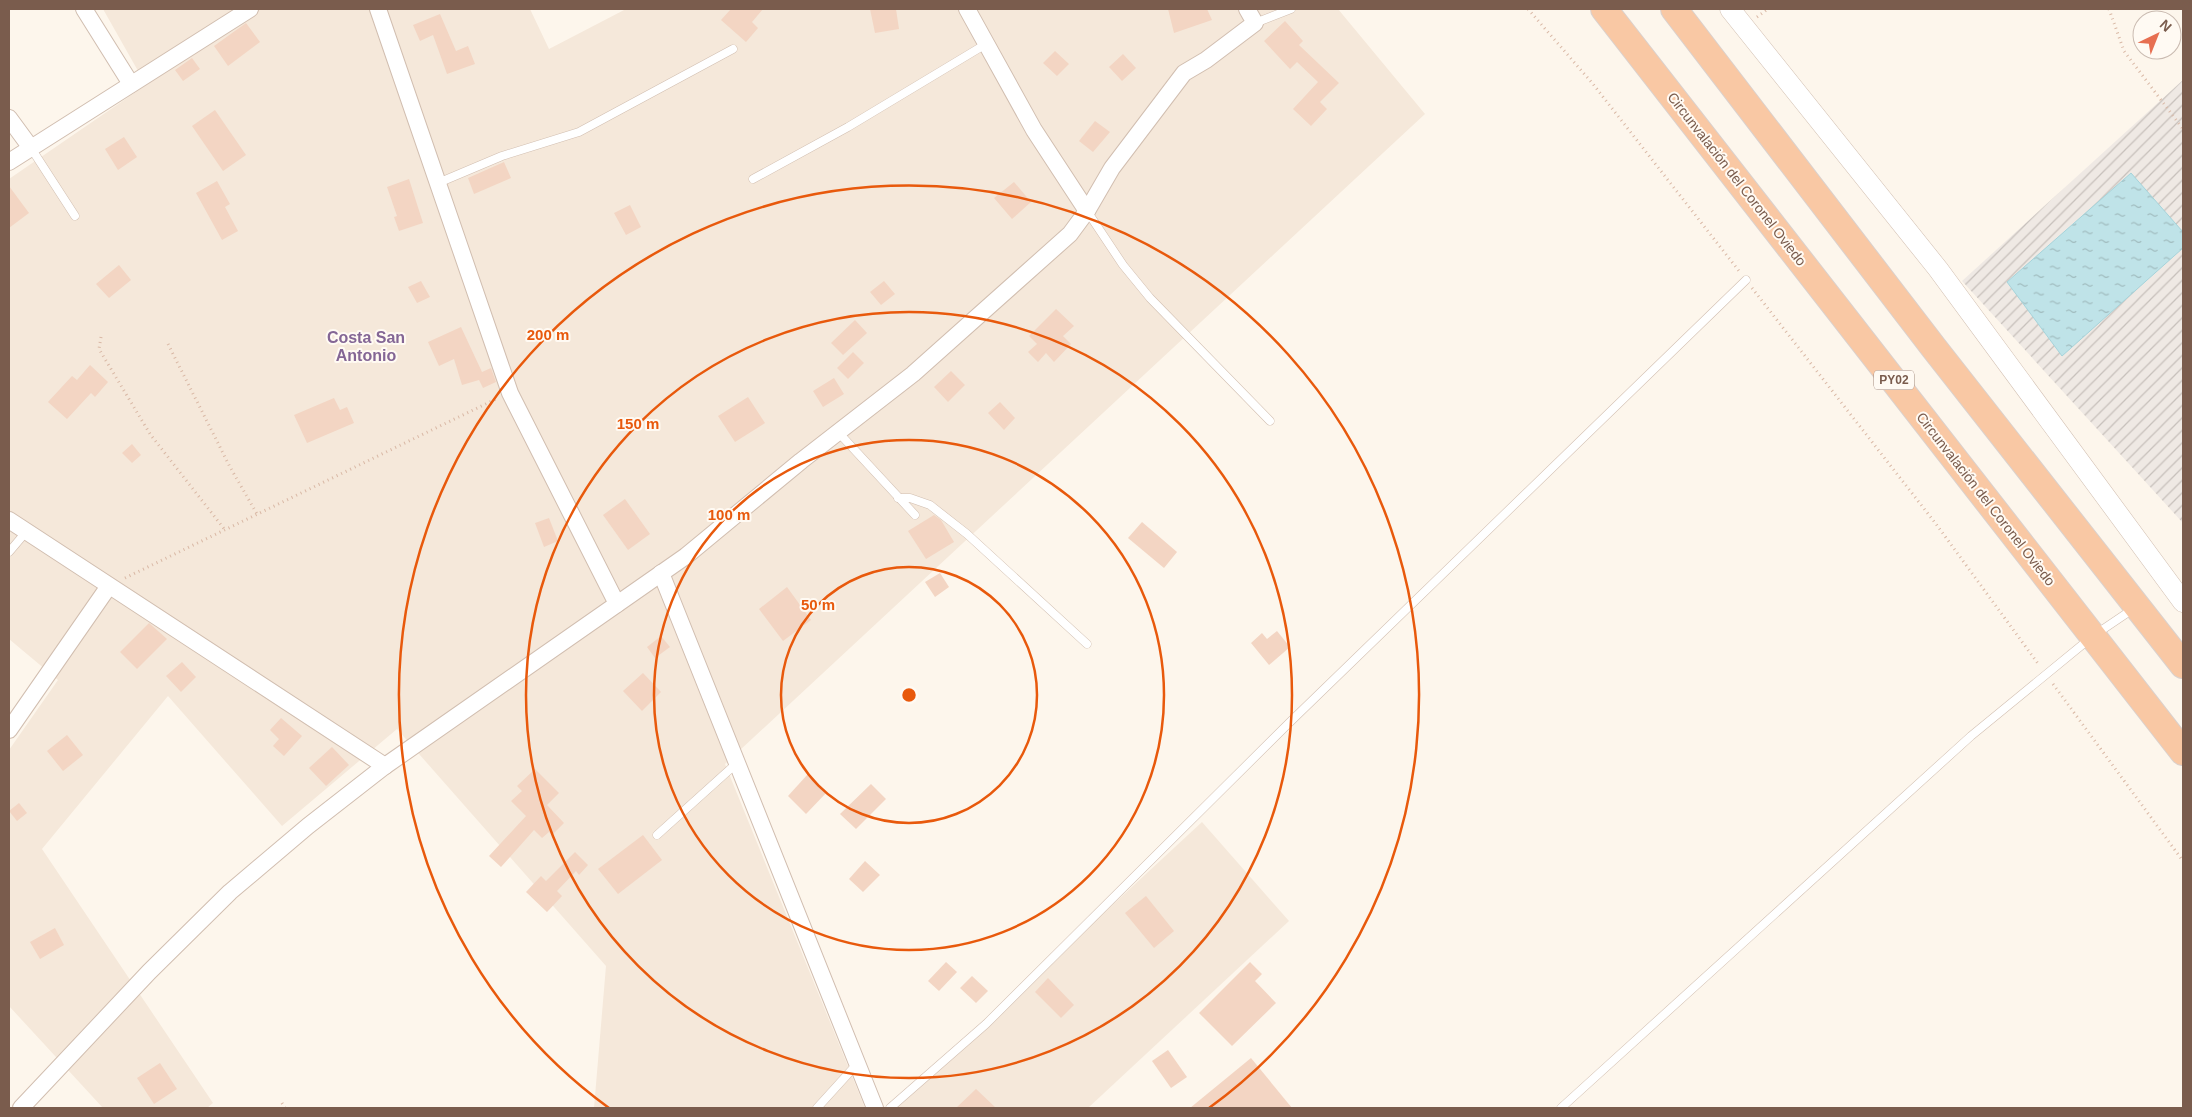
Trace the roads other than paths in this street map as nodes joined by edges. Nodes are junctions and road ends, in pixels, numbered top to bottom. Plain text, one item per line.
1 (84, 9) edge
2 (250, 9) edge
3 (378, 9) edge
4 (967, 9) edge
5 (1291, 9) edge
6 (1604, 9) edge
7 (1674, 9) edge
8 (1730, 9) edge
9 (1251, 16) edge
10 (986, 44) junction
11 (733, 49) dead end
12 (131, 84) junction
13 (9, 118) edge
14 (31, 148) junction
15 (9, 162) edge
16 (753, 179) dead end
17 (438, 184) junction
18 (1087, 211) junction
19 (75, 216) dead end
20 (1746, 280) road end
21 (1270, 421) dead end
22 (838, 432) junction
23 (898, 498) junction
24 (915, 515) dead end
25 (9, 520) edge
26 (26, 532) junction
27 (9, 552) edge
28 (661, 573) junction
29 (109, 586) junction
30 (2183, 602) edge
31 (617, 604) junction
32 (2137, 606) junction
33 (2093, 636) junction
34 (1086, 644) dead end
35 (2183, 665) edge
36 (9, 730) edge
37 (2183, 752) edge
38 (737, 763) junction
39 (386, 766) junction
40 (657, 835) dead end
41 (857, 1064) junction
42 (21, 1108) edge
43 (816, 1108) edge
44 (875, 1108) edge
45 (890, 1108) edge
46 (1561, 1108) edge

1 - 12 street
2 - 12 street
3 - 17 street
4 - 10 street
5 - 9 lane
6 - 33 highway, Circunvalación del Coronel Oviedo / PY02
7 - 32 highway
8 - 30 street
9 - 18 street
10 - 16 lane
10 - 18 street
11 - 17 lane
12 - 14 street
13 - 14 street
14 - 15 street
14 - 19 lane
17 - 31 street
18 - 21 lane
18 - 22 street
20 - 45 lane
22 - 23 lane
22 - 28 street
23 - 24 lane
23 - 34 lane
25 - 26 street
26 - 27 lane
26 - 29 street
28 - 31 street
28 - 38 street
29 - 36 street
29 - 39 street
31 - 39 street
32 - 33 lane
32 - 35 highway
33 - 37 highway, Circunvalación del Coronel Oviedo / PY02
33 - 46 lane
38 - 40 lane
38 - 41 street
39 - 42 street
41 - 43 lane
41 - 44 street

